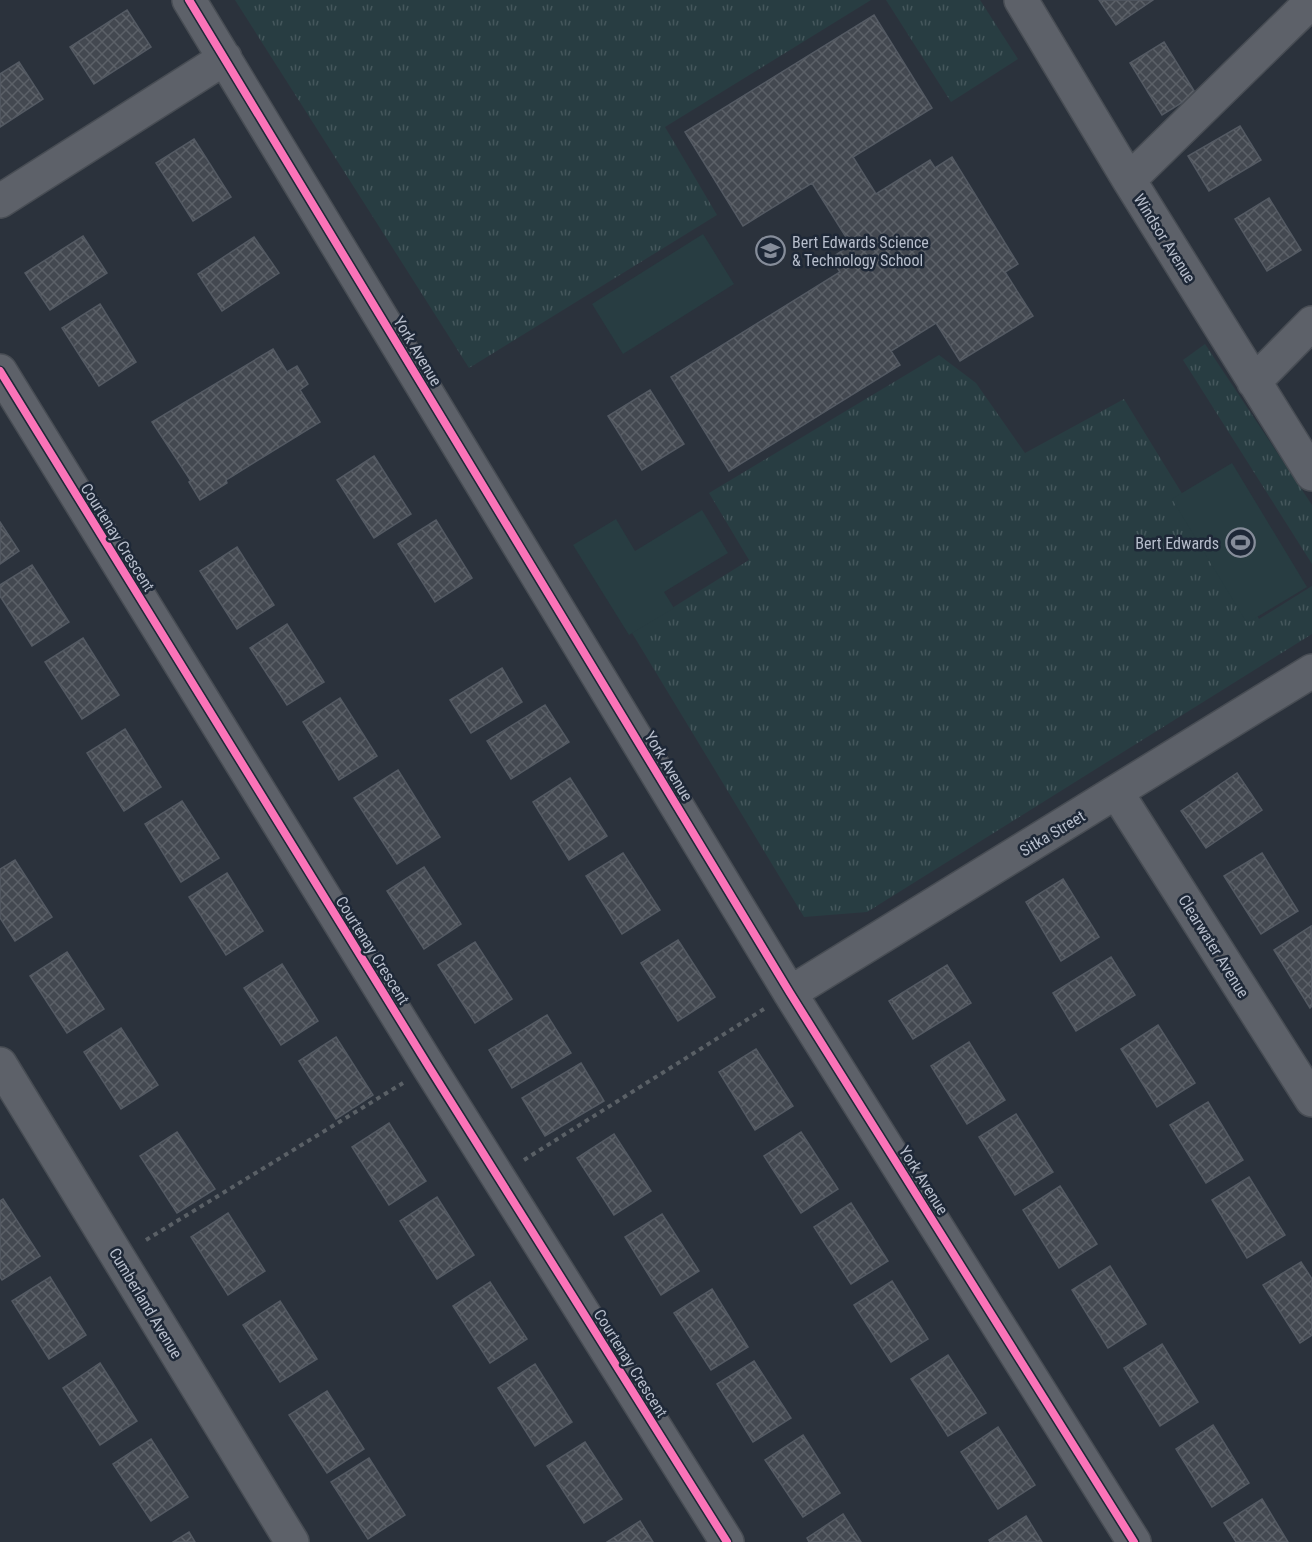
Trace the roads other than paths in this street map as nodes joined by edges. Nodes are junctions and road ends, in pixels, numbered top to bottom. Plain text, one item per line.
1 (189, 0) edge
2 (1021, 0) edge
3 (1312, 1) edge
4 (225, 58) junction
5 (1129, 180) junction
6 (0, 201) edge
7 (1312, 324) edge
8 (0, 371) edge
9 (1254, 382) junction
10 (1312, 474) edge
11 (1312, 671) edge
12 (1117, 792) junction
13 (790, 993) junction
14 (0, 1064) edge
15 (1312, 1100) edge
16 (292, 1542) edge
17 (727, 1542) edge
18 (1134, 1542) edge

1 - 4 street, York Avenue
2 - 5 street, Windsor Avenue
3 - 5 street
4 - 6 street
4 - 13 street, York Avenue
5 - 9 street, Windsor Avenue
7 - 9 street
8 - 17 street, Courtenay Crescent
9 - 10 street, Windsor Avenue
11 - 12 street, Sitka Street
12 - 13 street, Sitka Street
12 - 15 street, Clearwater Avenue
13 - 18 street, York Avenue
14 - 16 street, Cumberland Avenue

